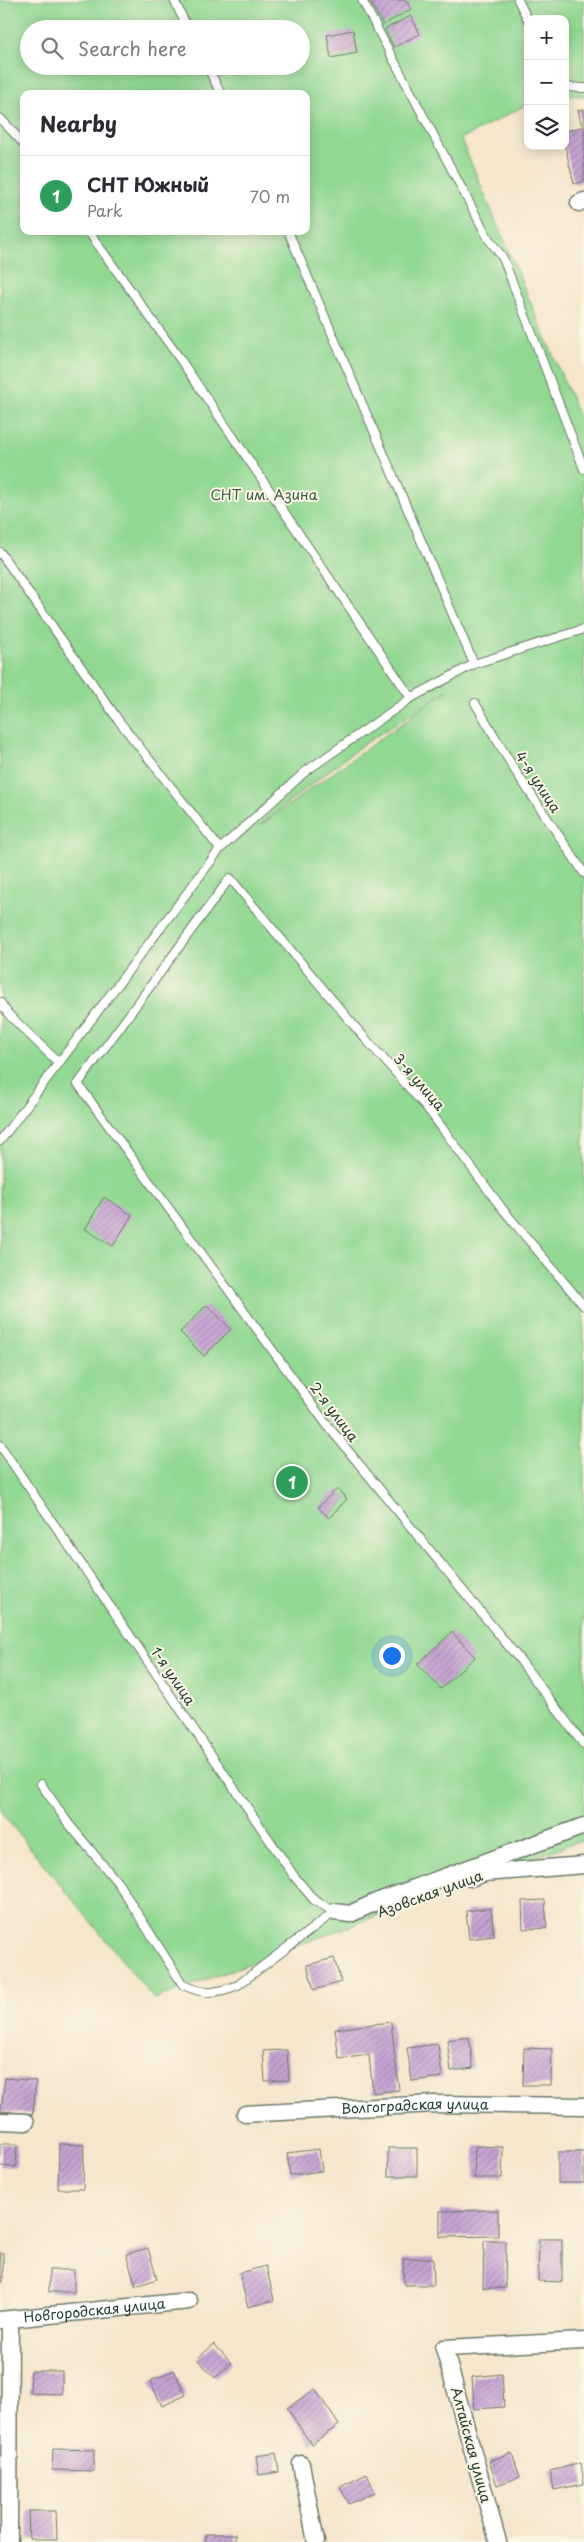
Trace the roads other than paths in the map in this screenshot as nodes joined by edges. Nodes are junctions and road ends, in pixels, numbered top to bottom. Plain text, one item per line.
1 (174, 0) edge
2 (362, 0) edge
3 (518, 0) edge
4 (526, 15) edge
5 (184, 20) edge
6 (212, 75) edge
7 (569, 87) edge
8 (584, 88) edge
9 (219, 90) edge
10 (0, 118) edge
11 (20, 140) edge
12 (91, 235) edge
13 (290, 235) edge
14 (584, 469) edge
15 (0, 552) edge
16 (584, 629) edge
17 (474, 664) junction
18 (411, 698) junction
19 (475, 703) dead end
20 (220, 849) junction
21 (584, 873) edge
22 (230, 878) joint
23 (0, 1002) edge
24 (59, 1063) junction
25 (0, 1141) edge
26 (584, 1306) edge
27 (0, 1445) edge
28 (584, 1745) edge
29 (42, 1784) dead end
30 (584, 1826) edge
31 (584, 1865) edge
32 (334, 1912) junction
33 (365, 1918) dead end
34 (584, 2106) edge
35 (245, 2114) dead end
36 (0, 2121) edge
37 (26, 2122) dead end
38 (189, 2301) dead end
39 (5, 2320) edge
40 (584, 2341) edge
41 (301, 2464) dead end
42 (8, 2542) edge
43 (316, 2542) edge
44 (498, 2542) edge

1 - 5 lane
2 - 14 lane
3 - 4 lane
6 - 9 lane
7 - 8 lane
10 - 11 lane
12 - 18 lane
13 - 17 lane
15 - 20 lane
16 - 17 lane
17 - 18 lane
18 - 20 lane
19 - 21 lane, 4-я улица
20 - 24 lane
22 - 26 lane, 3-я улица
22 - 28 lane, 2-я улица
23 - 24 lane
24 - 25 lane
27 - 32 lane, 1-я улица
29 - 32 lane
30 - 32 street
31 - 33 street, Азовская улица
34 - 35 street, Волгоградская улица
36 - 37 street
38 - 39 street, Новгородская улица
39 - 42 street
40 - 44 street, Алтайская улица
41 - 43 street

